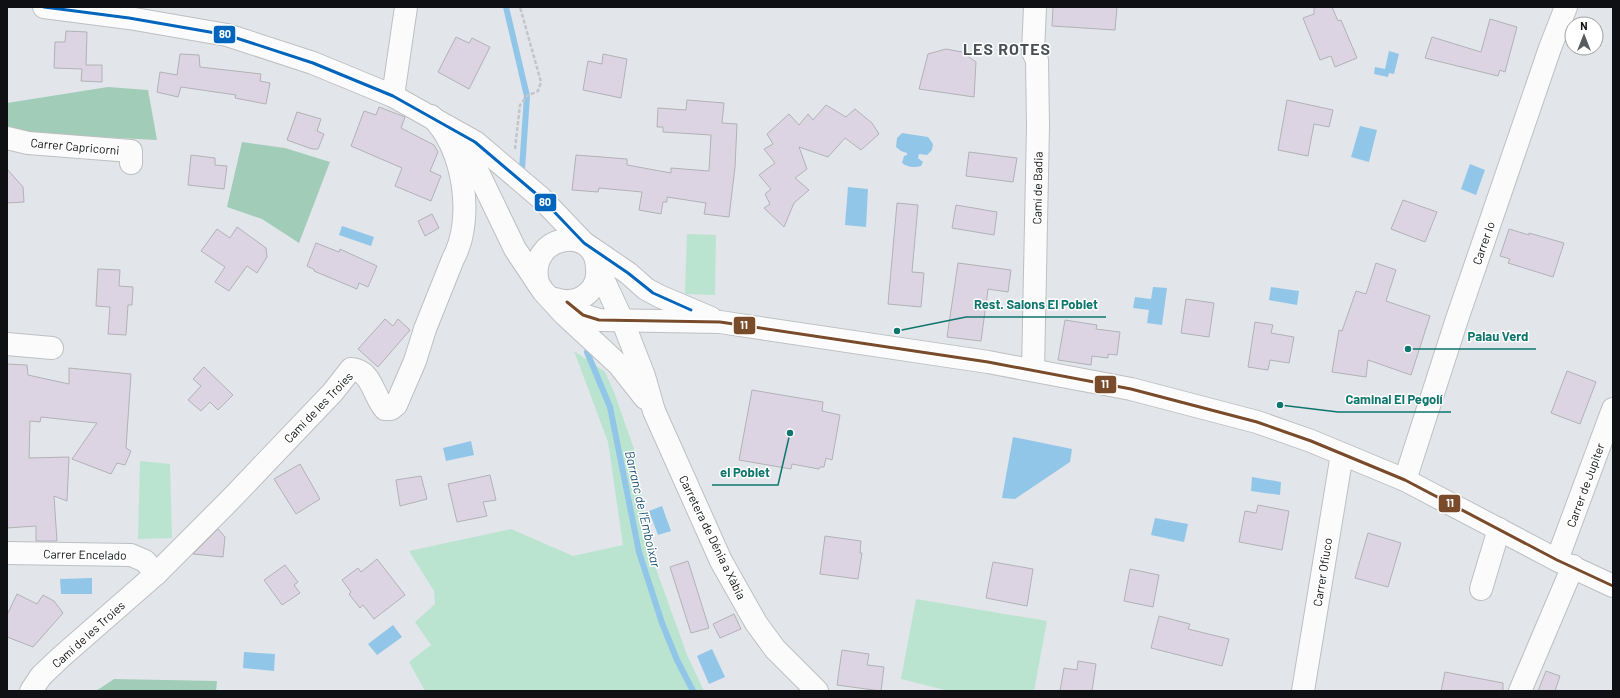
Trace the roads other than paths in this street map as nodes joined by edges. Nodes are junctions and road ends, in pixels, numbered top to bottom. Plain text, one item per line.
1 (44, 7) edge
2 (406, 7) edge
3 (1035, 7) edge
4 (1566, 7) edge
5 (393, 96) junction
6 (435, 118) junction
7 (7, 138) edge
8 (131, 163) dead end
9 (584, 243) junction
10 (597, 266) junction
11 (542, 289) junction
12 (566, 308) junction
13 (623, 322) junction
14 (720, 322) junction
15 (7, 344) edge
16 (52, 348) dead end
17 (1033, 370) junction
18 (1613, 409) edge
19 (654, 411) junction
20 (1342, 454) junction
21 (1405, 480) junction
22 (1499, 529) junction
23 (7, 552) edge
24 (1565, 563) junction
25 (156, 574) junction
26 (1613, 586) edge
27 (1481, 589) dead end
28 (31, 691) edge
29 (817, 691) edge
30 (1303, 691) edge
31 (1520, 691) edge

1 - 5 street
2 - 5 street
3 - 17 street, Camí de Badia
4 - 21 street, Carrer Io
5 - 6 street
6 - 9 street
6 - 11 street
6 - 25 street, Camí de les Troies
7 - 8 street, Carrer Capricorni
9 - 10 street
9 - 11 street
9 - 14 street
10 - 12 street
10 - 13 street, Carretera de Dénia a Xàbia
11 - 12 street
12 - 13 street
12 - 19 street, Carretera de Dénia a Xàbia
13 - 14 street
13 - 19 street, Carretera de Dénia a Xàbia
14 - 17 street
15 - 16 street
17 - 20 street
18 - 24 street, Carrer de Jupiter
19 - 29 street, Carretera de Dénia a Xàbia
20 - 21 street
20 - 30 street, Carrer Ofiuco
21 - 22 street
22 - 24 street
22 - 27 street
23 - 25 street, Carrer Encelado
24 - 26 street
24 - 31 street, Carrer de Jupiter
25 - 28 street, Camí de les Troies

